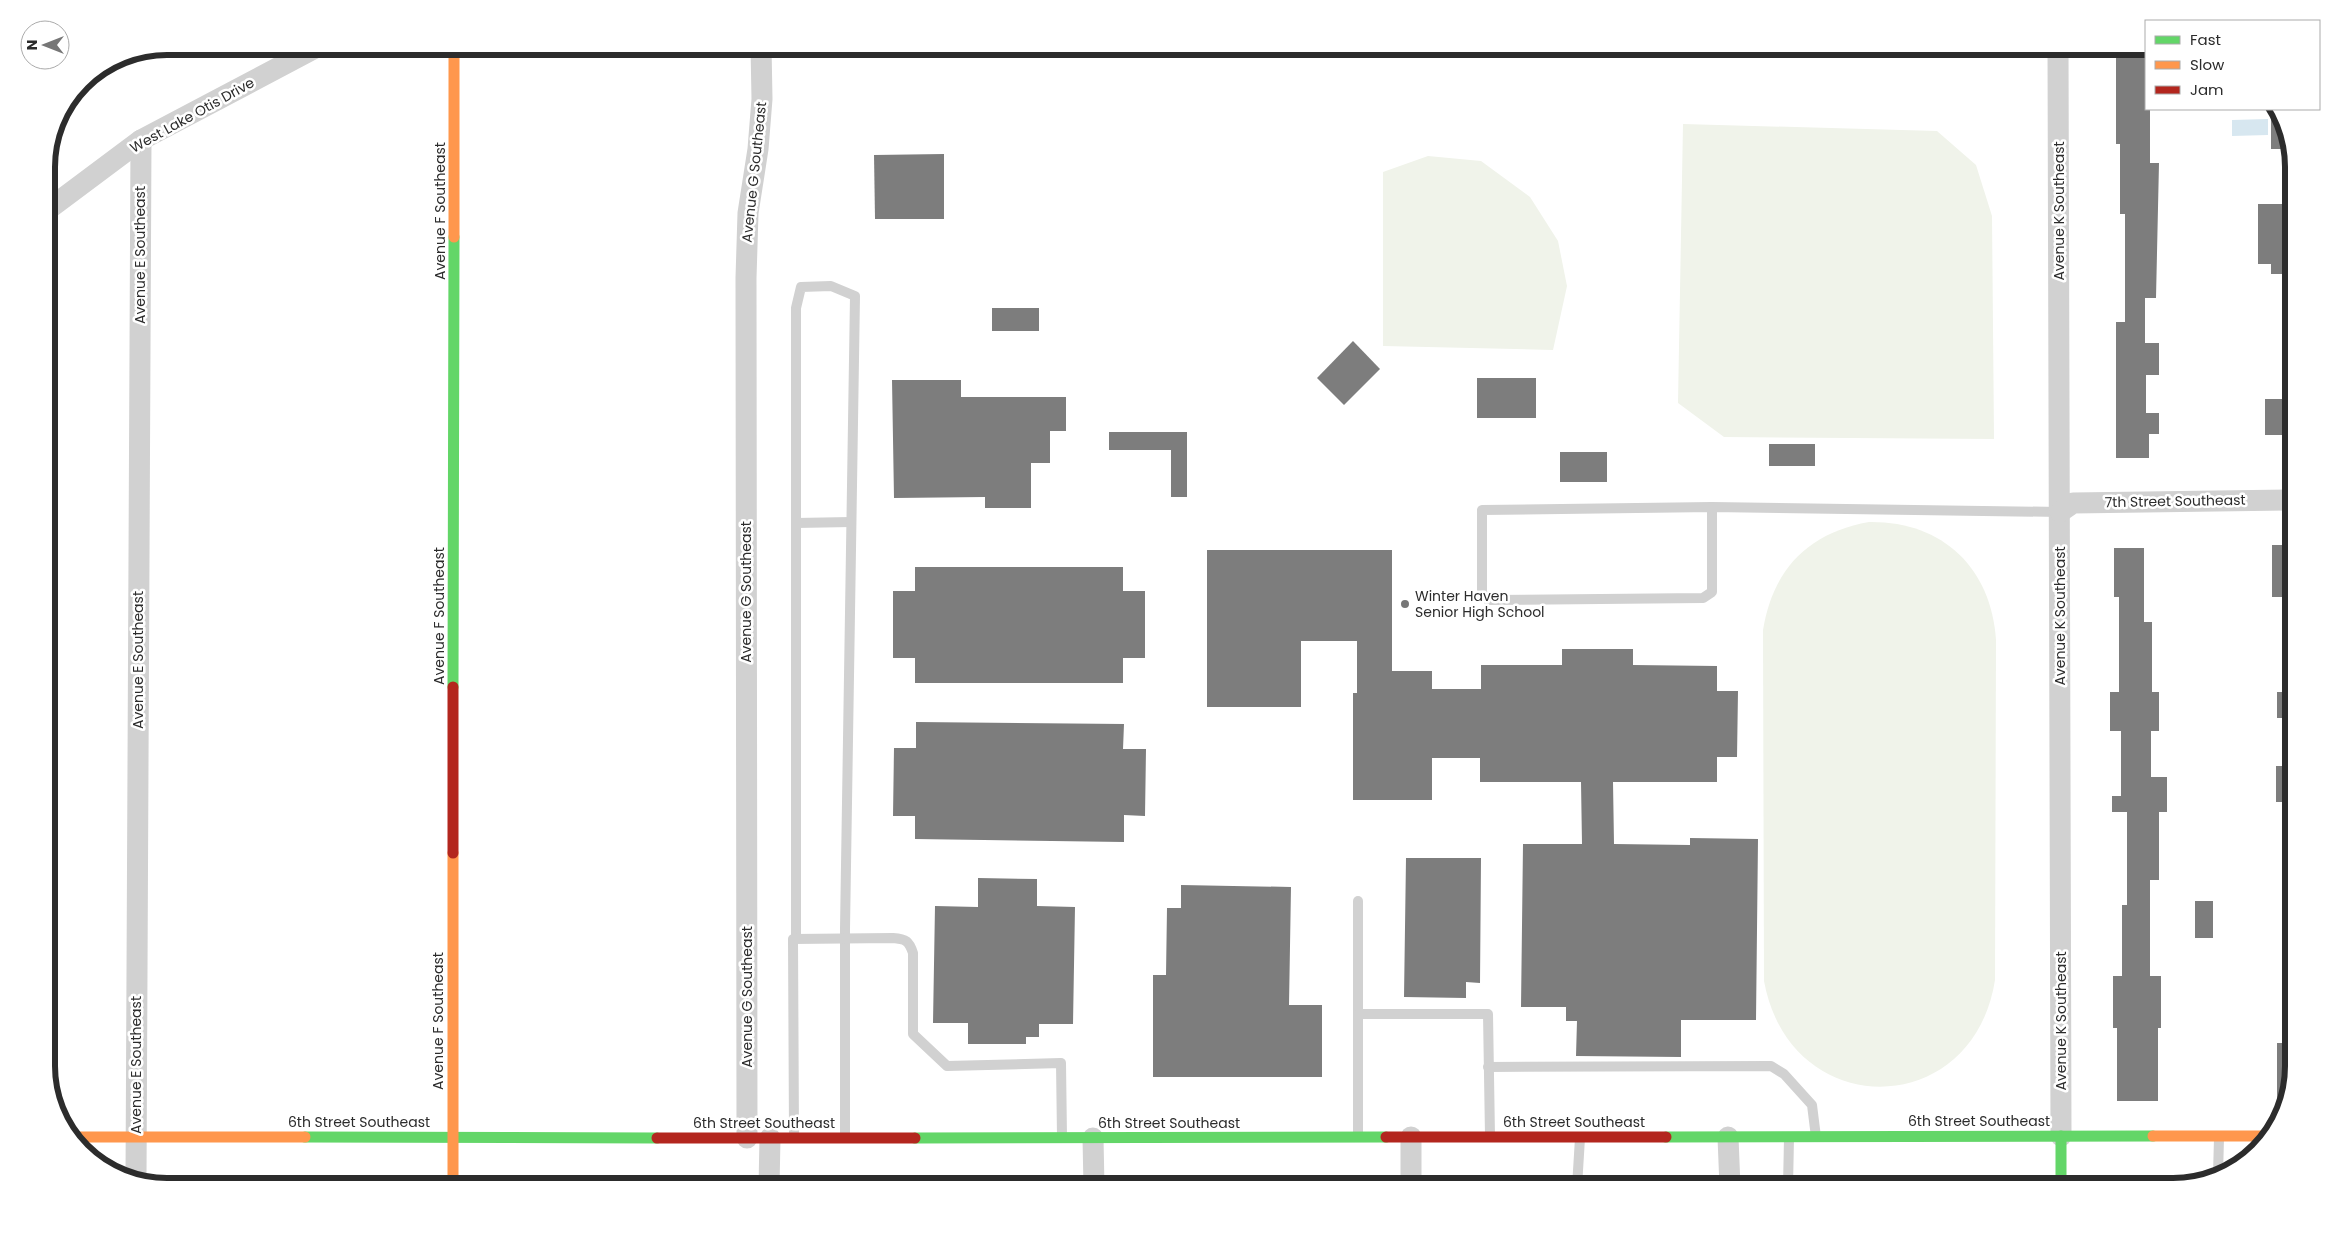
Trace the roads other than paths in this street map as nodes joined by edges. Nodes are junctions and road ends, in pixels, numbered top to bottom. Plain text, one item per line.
1 (302, 55) edge
2 (454, 55) edge
3 (761, 55) edge
4 (2058, 55) edge
5 (141, 140) junction
6 (55, 204) edge
7 (2285, 500) edge
8 (1712, 507) junction
9 (2060, 512) junction
10 (851, 522) junction
11 (796, 523) junction
12 (1358, 901) dead end
13 (846, 938) junction
14 (796, 939) junction
15 (1359, 1014) junction
16 (1488, 1067) junction
17 (2061, 1136) junction
18 (2219, 1136) junction
19 (2260, 1136) edge
20 (81, 1137) edge
21 (136, 1137) junction
22 (1411, 1137) junction
23 (1490, 1137) junction
24 (1580, 1137) junction
25 (1728, 1137) junction
26 (1789, 1137) junction
27 (1816, 1137) junction
28 (453, 1138) junction
29 (747, 1138) junction
30 (770, 1138) junction
31 (794, 1138) junction
32 (845, 1138) junction
33 (1062, 1138) junction
34 (1093, 1138) junction
35 (1358, 1138) junction
36 (2218, 1168) edge
37 (136, 1173) edge
38 (453, 1178) edge
39 (770, 1178) edge
40 (1094, 1178) edge
41 (1412, 1178) edge
42 (1578, 1178) edge
43 (1730, 1178) edge
44 (1788, 1178) edge
45 (2061, 1178) edge

1 - 5 street, West Lake Otis Drive
2 - 28 street, Avenue F Southeast
3 - 29 street, Avenue G Southeast
4 - 9 street, Avenue K Southeast
5 - 6 street, West Lake Otis Drive
5 - 21 street, Avenue E Southeast
7 - 9 street, 7th Street Southeast
8 - 8 lane
8 - 9 lane
9 - 17 street, Avenue K Southeast
10 - 11 lane
10 - 11 lane
10 - 13 lane
11 - 14 lane
12 - 15 lane
13 - 14 lane
13 - 32 lane
13 - 33 lane
14 - 31 lane
15 - 16 lane
15 - 35 lane
16 - 23 lane
16 - 27 lane
17 - 18 street, 6th Street Southeast
17 - 27 street, 6th Street Southeast
17 - 45 street, Avenue K Southeast
18 - 19 street, 6th Street Southeast
18 - 36 lane
20 - 21 street, 6th Street Southeast
21 - 28 street, 6th Street Southeast
21 - 37 street, Avenue E Southeast
22 - 23 street, 6th Street Southeast
22 - 35 street, 6th Street Southeast
22 - 41 street
23 - 24 street, 6th Street Southeast
24 - 25 street, 6th Street Southeast
24 - 42 lane
25 - 26 street, 6th Street Southeast
25 - 43 street
26 - 27 street, 6th Street Southeast
26 - 44 lane
28 - 29 street, 6th Street Southeast
28 - 38 street, Avenue F Southeast
29 - 30 street, 6th Street Southeast
30 - 31 street, 6th Street Southeast
30 - 39 street
31 - 32 street, 6th Street Southeast
32 - 33 street, 6th Street Southeast
33 - 34 street, 6th Street Southeast
34 - 35 street, 6th Street Southeast
34 - 40 street

